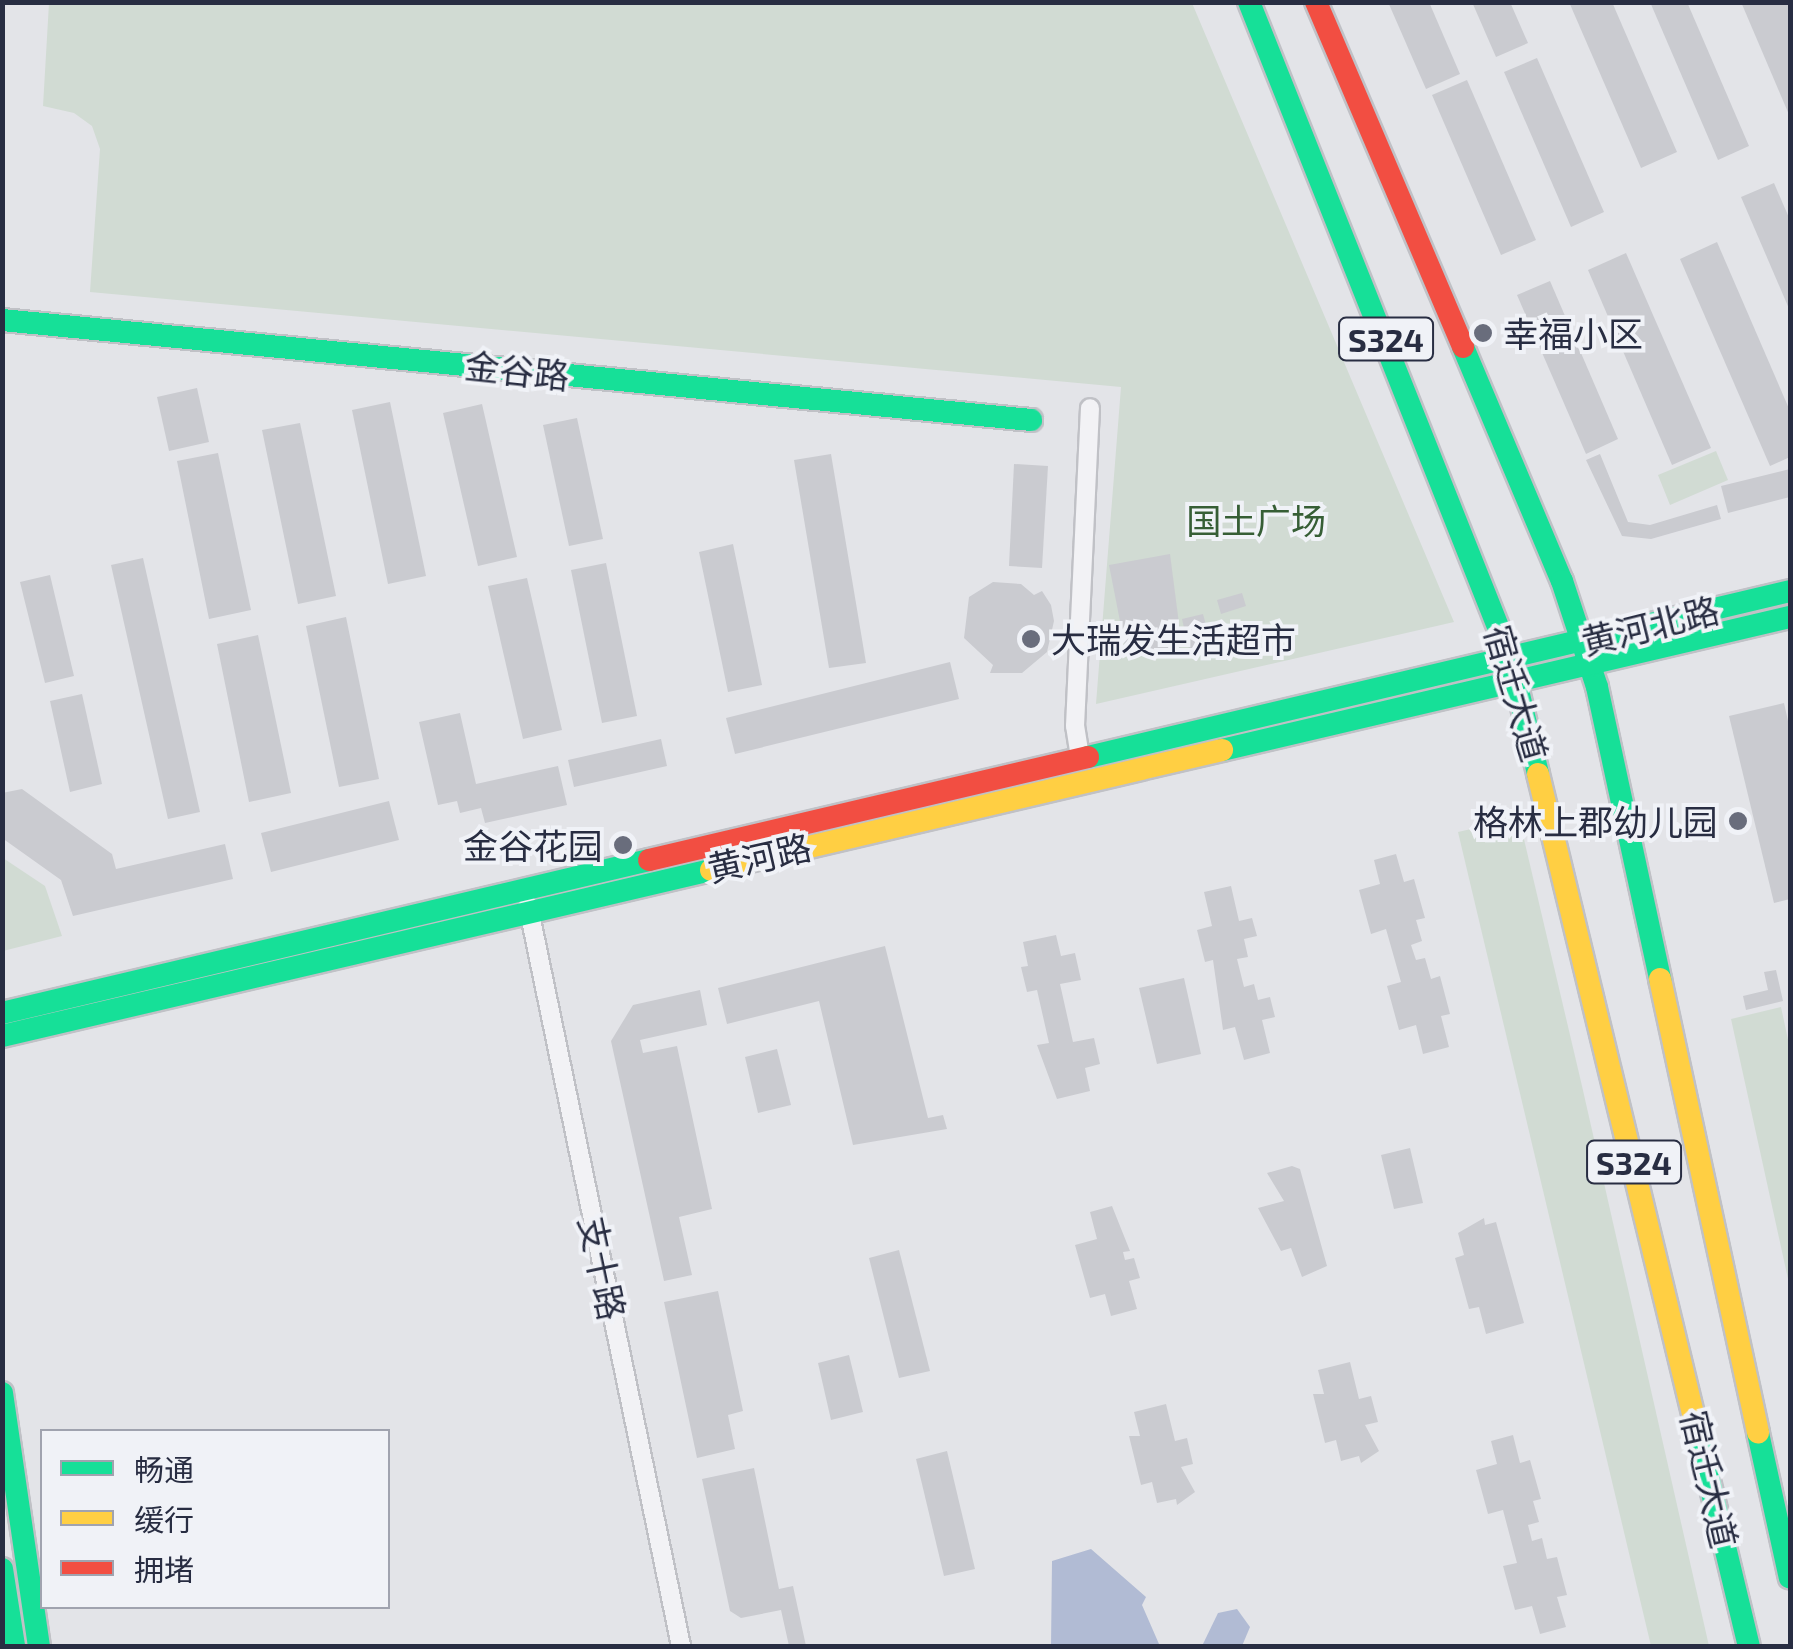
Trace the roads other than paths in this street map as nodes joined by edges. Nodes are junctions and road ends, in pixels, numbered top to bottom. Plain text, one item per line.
1 (1249, 2) edge
2 (1316, 2) edge
3 (2, 320) edge
4 (1090, 408) dead end
5 (1031, 420) dead end
6 (1790, 591) edge
7 (1790, 617) edge
8 (1583, 641) junction
9 (1590, 667) junction
10 (1513, 668) junction
11 (1080, 757) junction
12 (527, 900) junction
13 (2, 1013) edge
14 (2, 1036) edge
15 (2, 1392) edge
16 (2, 1570) edge
17 (1790, 1578) edge
18 (14, 1646) edge
19 (38, 1646) edge
20 (681, 1646) edge
21 (1749, 1646) edge

1 - 10 main road, 宿迁大道 / S324
2 - 8 main road, 宿迁大道 / S324
3 - 5 main road, 金谷路
4 - 11 street
6 - 8 main road, 黄河北路
7 - 9 main road, 黄河北路
8 - 9 main road, 宿迁大道 / S324
8 - 10 main road, 黄河北路
9 - 10 main road, 黄河北路
9 - 17 main road, 宿迁大道 / S324
10 - 11 main road, 黄河路
10 - 12 main road, 黄河路
10 - 21 main road, 宿迁大道 / S324
11 - 12 main road, 黄河路
12 - 13 main road, 黄河路
12 - 14 main road, 黄河路
12 - 20 street, 支十路
15 - 19 main road
16 - 18 main road

